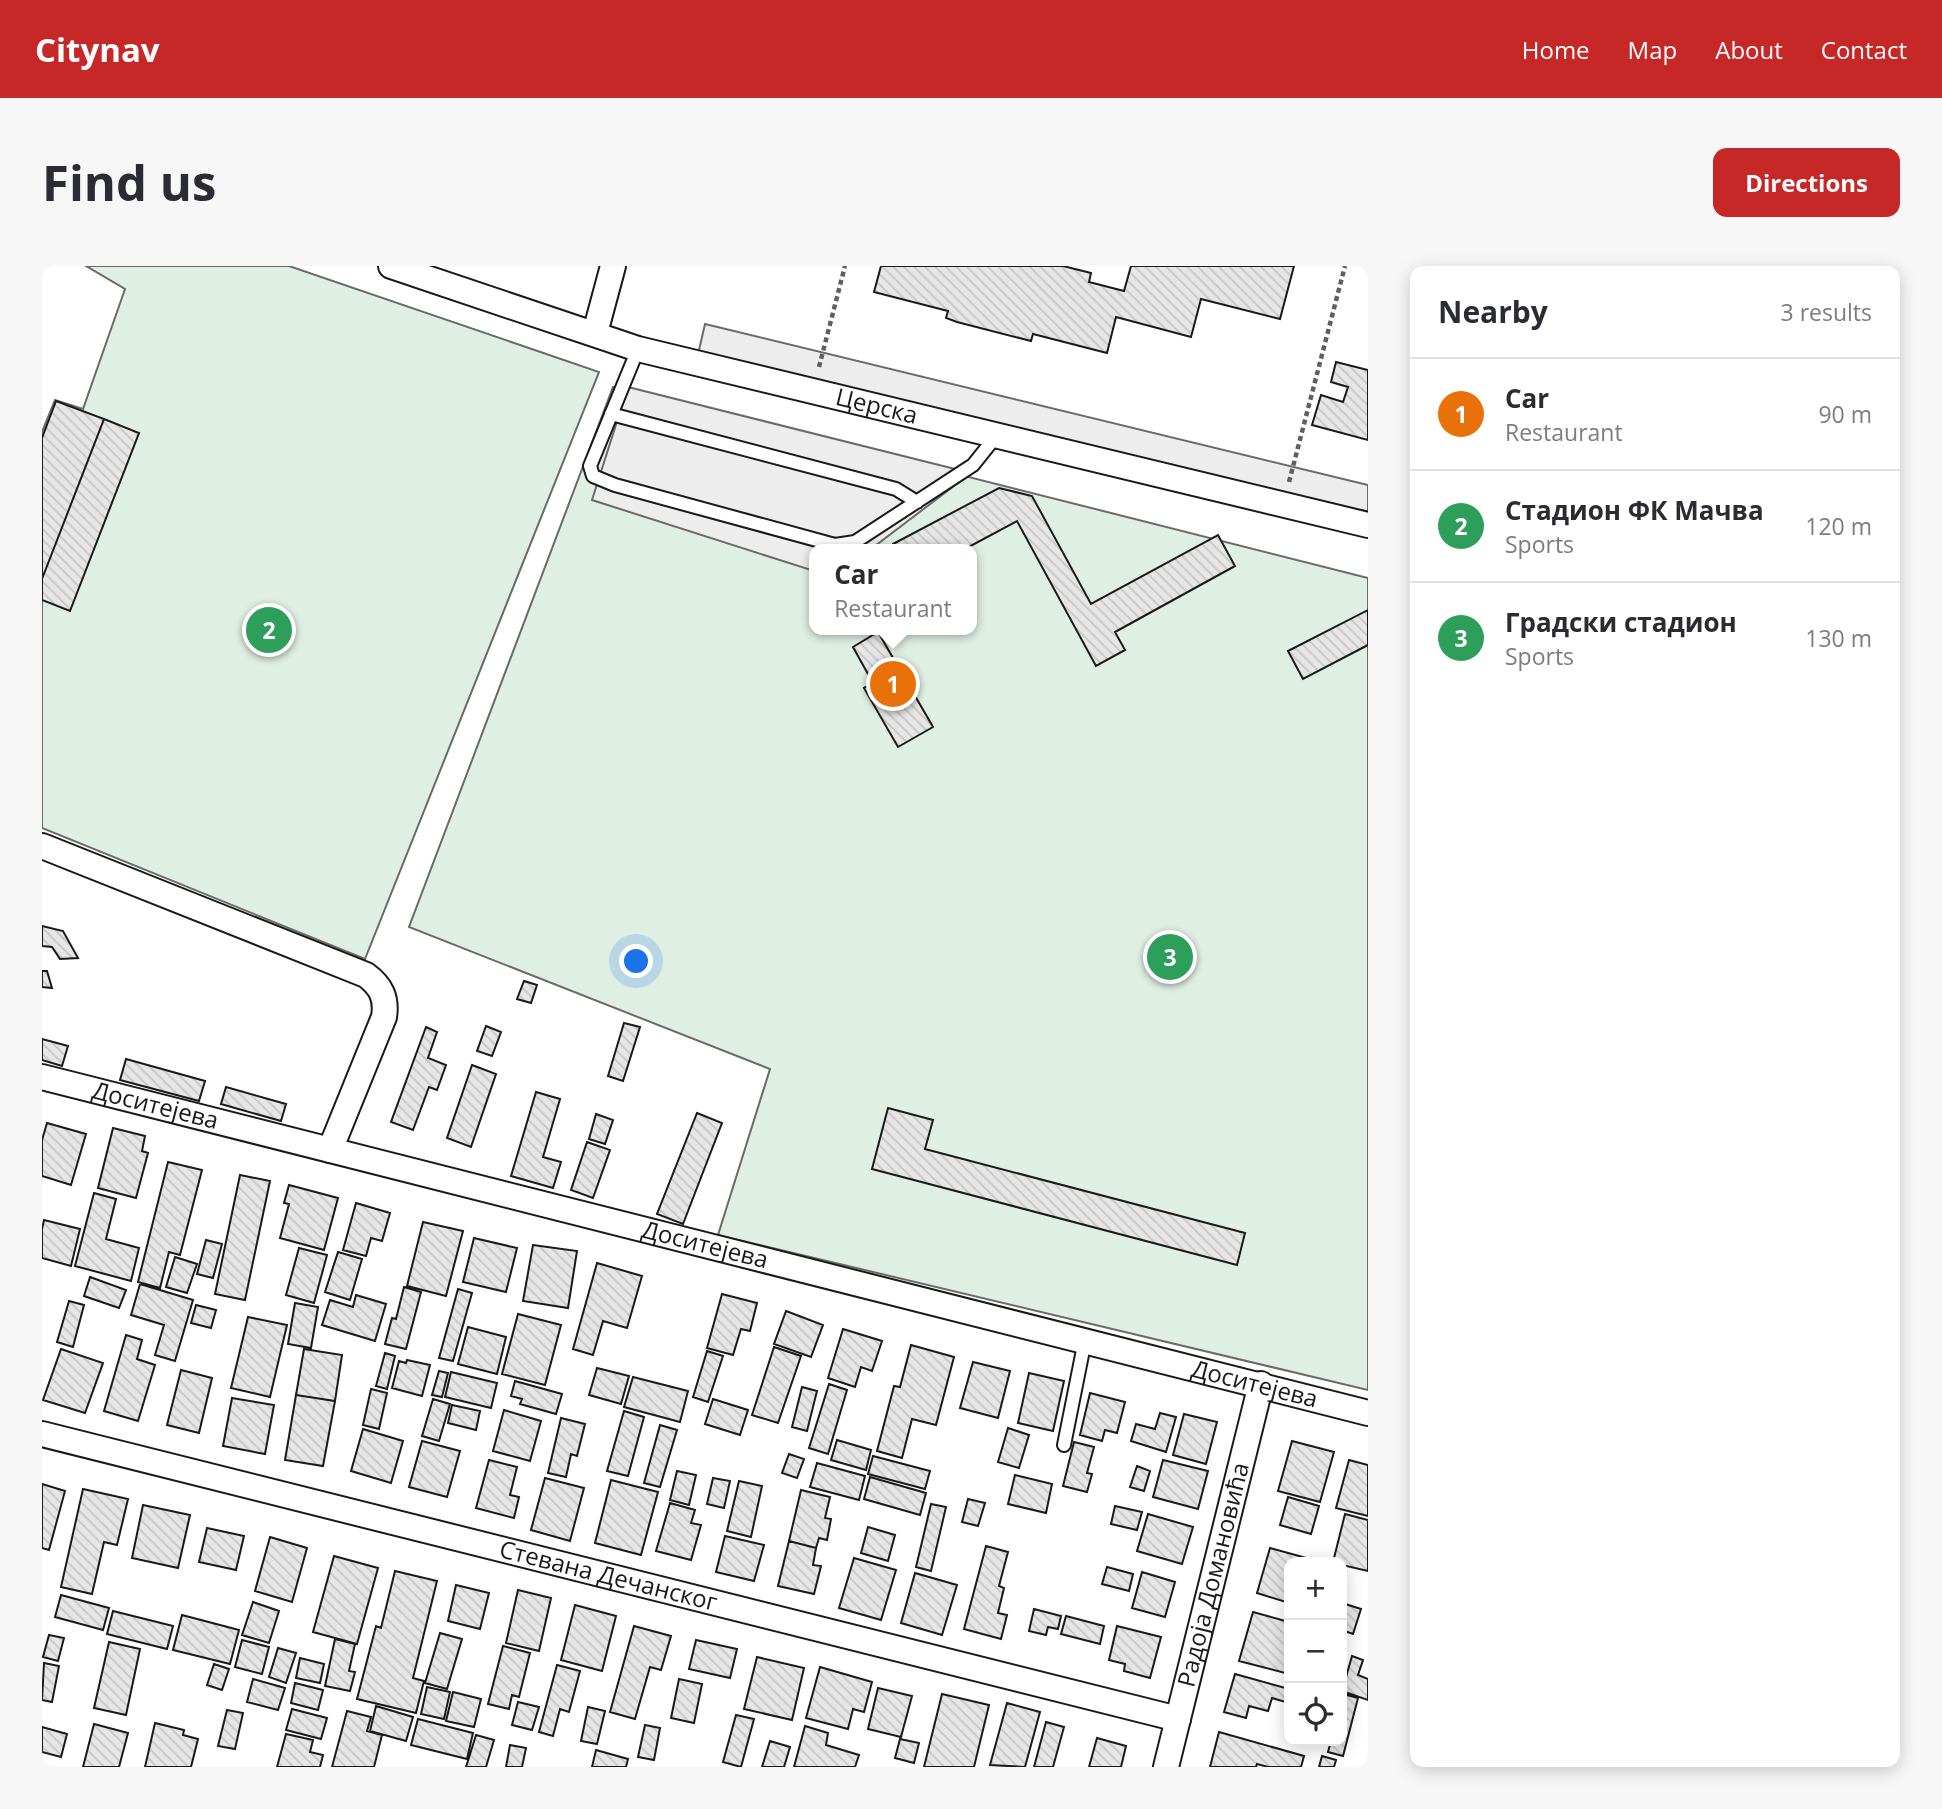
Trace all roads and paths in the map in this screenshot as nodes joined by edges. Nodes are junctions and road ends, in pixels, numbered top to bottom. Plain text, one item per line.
1 (391, 266) edge
2 (613, 266) edge
3 (845, 266) edge
4 (1345, 266) edge
5 (595, 333) junction
6 (638, 349) junction
7 (813, 391) junction
8 (611, 414) junction
9 (997, 435) junction
10 (916, 502) junction
11 (1284, 504) junction
12 (1368, 525) edge
13 (831, 544) edge
14 (842, 544) edge
15 (42, 846) edge
16 (42, 1077) edge
17 (330, 1150) junction
18 (1085, 1340) junction
19 (1261, 1384) junction
20 (1368, 1413) edge
21 (42, 1434) edge
22 (1064, 1445) dead end
23 (1178, 1719) junction
24 (1166, 1767) edge

1 - 5 street, Церска
2 - 5 street
3 - 7 path
4 - 11 path
5 - 6 street, Церска
6 - 7 street, Церска
6 - 8 lane
7 - 9 street, Церска
8 - 10 lane
8 - 13 lane
9 - 10 lane
9 - 11 street, Церска
10 - 14 lane
11 - 12 street, Церска
15 - 17 street
16 - 17 street, Доситејева
17 - 18 street, Доситејева
18 - 19 street, Доситејева
18 - 22 lane
19 - 20 street, Доситејева
19 - 23 street, Радоја Домановића
21 - 23 street, Стевана Дечанског
23 - 24 street, Радоја Домановића

